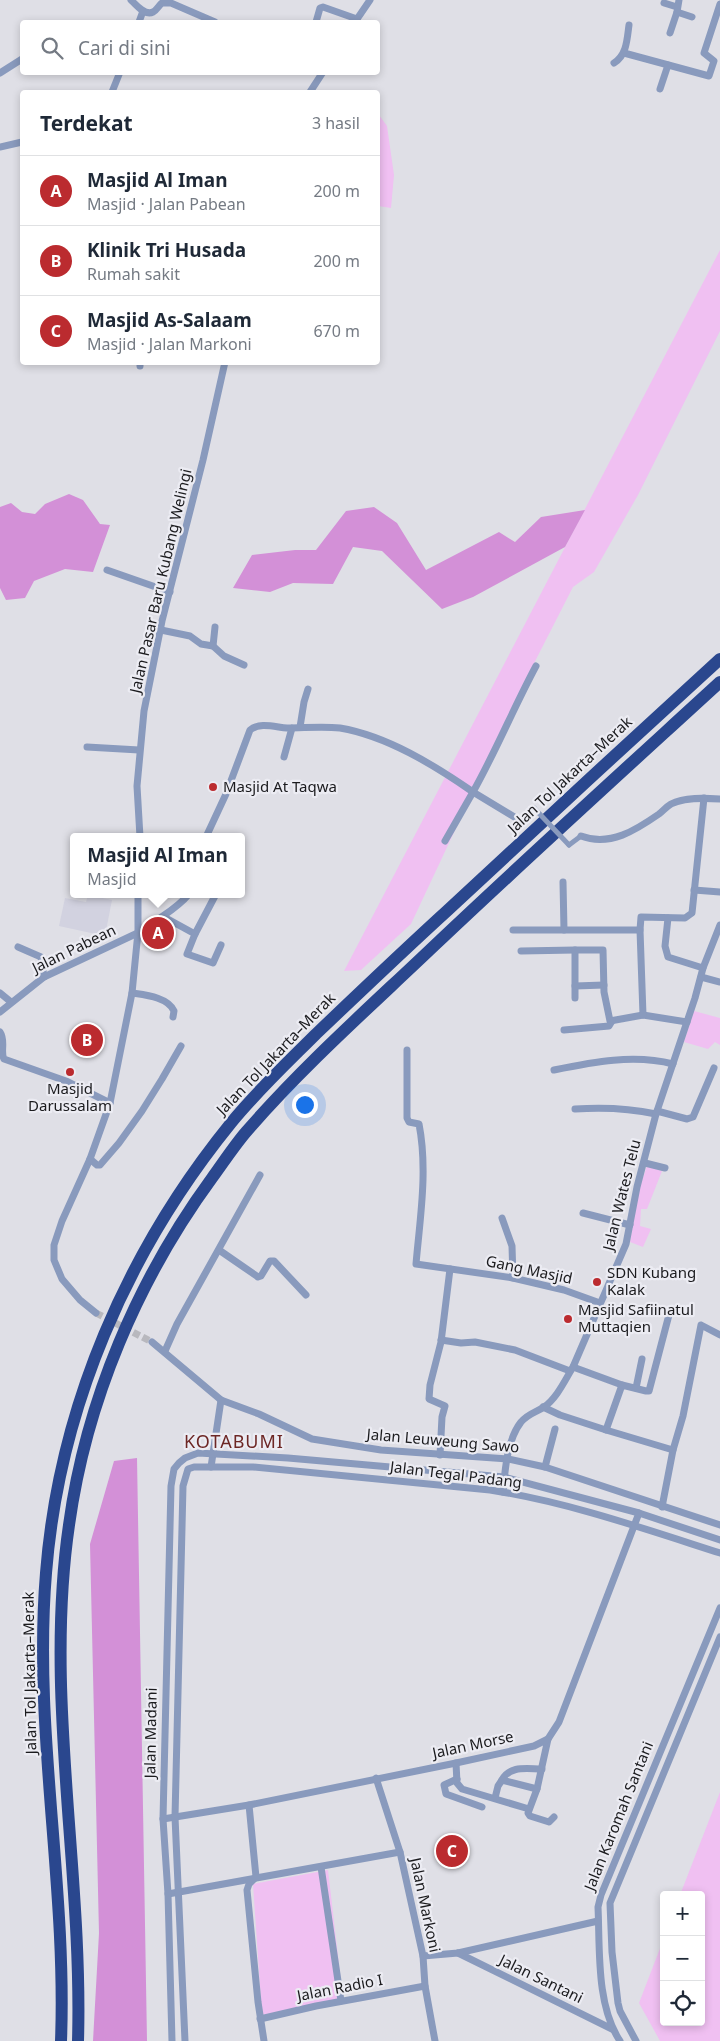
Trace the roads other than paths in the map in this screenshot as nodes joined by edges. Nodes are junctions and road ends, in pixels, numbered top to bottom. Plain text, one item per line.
1 (370, 0) edge
2 (134, 1) edge
3 (664, 3) dead end
4 (720, 4) edge
5 (678, 6) edge
6 (143, 11) junction
7 (692, 17) dead end
8 (140, 20) edge
9 (210, 20) edge
10 (317, 20) edge
11 (354, 20) edge
12 (357, 20) edge
13 (629, 25) dead end
14 (670, 33) dead end
15 (624, 53) junction
16 (20, 60) edge
17 (614, 63) dead end
18 (668, 66) junction
19 (712, 69) junction
20 (0, 73) edge
21 (720, 73) edge
22 (119, 75) edge
23 (321, 75) edge
24 (660, 89) dead end
25 (113, 90) edge
26 (311, 90) edge
27 (20, 142) edge
28 (0, 147) edge
29 (224, 365) edge
30 (107, 570) dead end
31 (170, 592) junction
32 (215, 627) dead end
33 (161, 630) junction
34 (213, 646) junction
35 (720, 659) edge
36 (244, 665) dead end
37 (536, 666) dead end
38 (720, 682) edge
39 (308, 689) dead end
40 (300, 727) junction
41 (292, 728) junction
42 (87, 747) dead end
43 (139, 750) junction
44 (284, 757) dead end
45 (473, 792) junction
46 (704, 798) junction
47 (720, 799) edge
48 (521, 821) joint
49 (140, 833) edge
50 (208, 833) edge
51 (581, 836) joint
52 (445, 840) dead end
53 (563, 882) dead end
54 (694, 890) junction
55 (720, 892) edge
56 (138, 898) edge
57 (185, 898) edge
58 (214, 898) edge
59 (164, 917) junction
60 (668, 918) junction
61 (720, 925) edge
62 (513, 930) dead end
63 (564, 930) junction
64 (640, 930) junction
65 (138, 932) junction
66 (195, 934) junction
67 (221, 945) dead end
68 (18, 947) dead end
69 (575, 950) junction
70 (521, 951) dead end
71 (703, 968) junction
72 (44, 976) junction
73 (701, 977) junction
74 (720, 982) edge
75 (604, 985) junction
76 (575, 986) junction
77 (0, 993) edge
78 (132, 993) junction
79 (575, 998) dead end
80 (11, 1002) junction
81 (0, 1012) edge
82 (643, 1015) junction
83 (173, 1017) dead end
84 (612, 1022) junction
85 (687, 1022) junction
86 (564, 1030) dead end
87 (0, 1032) edge
88 (181, 1046) dead end
89 (407, 1050) dead end
90 (1, 1058) edge
91 (673, 1064) junction
92 (714, 1068) dead end
93 (554, 1070) dead end
94 (110, 1103) junction
95 (575, 1109) dead end
96 (657, 1112) junction
97 (90, 1159) junction
98 (645, 1163) junction
99 (665, 1168) dead end
100 (260, 1175) dead end
101 (583, 1213) dead end
102 (502, 1218) dead end
103 (630, 1225) junction
104 (219, 1250) junction
105 (450, 1268) junction
106 (513, 1278) junction
107 (306, 1295) dead end
108 (600, 1303) junction
109 (670, 1311) dead end
110 (96, 1313) tunnel mouth
111 (720, 1335) edge
112 (441, 1341) junction
113 (152, 1342) tunnel mouth
114 (166, 1352) junction
115 (642, 1359) dead end
116 (572, 1369) junction
117 (622, 1384) junction
118 (636, 1388) junction
119 (221, 1400) junction
120 (543, 1407) junction
121 (556, 1429) dead end
122 (606, 1430) junction
123 (673, 1450) junction
124 (212, 1453) junction
125 (440, 1455) junction
126 (254, 1456) junction
127 (185, 1458) junction
128 (508, 1459) junction
129 (211, 1467) junction
130 (253, 1467) junction
131 (190, 1468) junction
132 (545, 1468) junction
133 (504, 1477) junction
134 (502, 1492) junction
135 (662, 1506) junction
136 (639, 1513) junction
137 (634, 1525) junction
138 (720, 1526) edge
139 (720, 1540) edge
140 (720, 1553) edge
141 (720, 1608) edge
142 (720, 1637) edge
143 (685, 1691) junction
144 (695, 1696) junction
145 (548, 1739) junction
146 (456, 1763) junction
147 (542, 1769) junction
148 (376, 1778) junction
149 (457, 1779) junction
150 (502, 1780) junction
151 (537, 1789) junction
152 (495, 1798) junction
153 (249, 1805) junction
154 (482, 1807) dead end
155 (529, 1809) junction
156 (175, 1816) junction
157 (554, 1817) dead end
158 (163, 1818) junction
159 (632, 1818) junction
160 (642, 1822) junction
161 (400, 1852) junction
162 (321, 1867) junction
163 (256, 1877) junction
164 (179, 1892) junction
165 (168, 1894) junction
166 (598, 1921) junction
167 (458, 1953) junction
168 (424, 1956) junction
169 (425, 1986) junction
170 (341, 2001) junction
171 (260, 2019) junction
172 (612, 2029) junction
173 (635, 2038) edge
174 (61, 2041) edge
175 (78, 2041) edge
176 (172, 2041) edge
177 (185, 2041) edge
178 (264, 2041) edge
179 (435, 2041) edge
180 (622, 2041) edge

1 - 12 street
2 - 6 street
3 - 5 street
4 - 19 street
5 - 7 street
5 - 14 street
6 - 8 street
6 - 9 street
10 - 11 street
13 - 15 street
15 - 17 street
15 - 18 street
16 - 20 street
18 - 19 street
18 - 24 street
19 - 21 street
22 - 25 street
23 - 26 street
27 - 28 street
29 - 31 street, Jalan Pasar Baru Kubang Welingi
30 - 31 street
31 - 33 street, Jalan Pasar Baru Kubang Welingi
32 - 34 street
33 - 34 street
33 - 43 street, Jalan Pasar Baru Kubang Welingi
34 - 36 street
35 - 174 highway, Jalan Tol Jakarta–Merak
37 - 45 street
38 - 175 highway, Jalan Tol Jakarta–Merak
39 - 40 street
40 - 41 street
40 - 45 street
41 - 44 street
41 - 50 street
42 - 43 street
43 - 49 street, Jalan Pasar Baru Kubang Welingi
45 - 48 street
45 - 52 street
46 - 47 street
46 - 51 street
46 - 54 street
48 - 51 street, bridge
53 - 63 street
54 - 55 street
54 - 60 street
56 - 65 street
57 - 59 street, Jalan Pabean
58 - 66 street
59 - 65 street, Jalan Pabean
59 - 66 street
60 - 64 street
60 - 71 street
61 - 71 street, Jalan Wates Telu
62 - 63 street
63 - 64 street
64 - 82 street
65 - 72 street, Jalan Pabean
65 - 78 street
66 - 67 street
68 - 72 street
69 - 70 street
69 - 75 street
69 - 76 street
71 - 73 street, Jalan Wates Telu
72 - 80 street, Jalan Pabean
73 - 74 street
73 - 85 street, Jalan Wates Telu
75 - 76 street
75 - 84 street
76 - 79 street
77 - 80 street
78 - 83 street
78 - 94 street
80 - 81 street, Jalan Pabean
82 - 84 street
82 - 85 street
84 - 86 street
85 - 91 street, Jalan Wates Telu
87 - 90 street
88 - 97 street
89 - 105 street, Gang Masjid
90 - 94 street
91 - 93 street
91 - 96 street, Jalan Wates Telu
92 - 96 street
94 - 97 street
95 - 96 street
96 - 98 street, Jalan Wates Telu
97 - 110 street
98 - 99 street
98 - 103 street, Jalan Wates Telu
100 - 104 street
101 - 103 street
102 - 106 street
103 - 108 street, Jalan Wates Telu
104 - 107 street
104 - 114 street
105 - 106 street, Gang Masjid
105 - 112 street
106 - 108 street, Gang Masjid
108 - 116 street, Jalan Wates Telu
109 - 118 street
111 - 123 street
112 - 116 street
112 - 125 street
113 - 114 street
114 - 119 street
115 - 118 street
116 - 117 street
116 - 120 street, Jalan Wates Telu
117 - 118 street
117 - 122 street
119 - 124 street
119 - 125 street, Jalan Leuweung Sawo
120 - 122 street
120 - 128 street, Jalan Wates Telu
121 - 132 street
122 - 123 street
123 - 135 street
124 - 126 street, Jalan Tegal Padang
124 - 127 street
124 - 129 street
125 - 128 street, Jalan Leuweung Sawo
126 - 130 street
126 - 133 street, Jalan Tegal Padang
127 - 131 street
127 - 158 street, Jalan Madani
128 - 132 street, Jalan Leuweung Sawo
128 - 133 street, Jalan Wates Telu
129 - 130 street, Jalan Tegal Padang
129 - 131 street
130 - 134 street, Jalan Tegal Padang
131 - 156 street, Jalan Madani
132 - 135 street, Jalan Leuweung Sawo
133 - 134 street, Jalan Wates Telu
133 - 136 street, Jalan Tegal Padang
134 - 137 street, Jalan Tegal Padang
135 - 138 street, Jalan Leuweung Sawo
136 - 137 street
136 - 139 street, Jalan Tegal Padang
137 - 140 street, Jalan Tegal Padang
137 - 145 street
141 - 143 street, Jalan Karomah Santani
142 - 144 street, Jalan Karomah Santani
143 - 144 street
143 - 159 street, Jalan Karomah Santani
144 - 160 street, Jalan Karomah Santani
145 - 146 street, Jalan Morse
145 - 147 street
146 - 148 street, Jalan Morse
146 - 149 street
147 - 150 street
147 - 151 street
148 - 153 street, Jalan Morse
148 - 161 street, Jalan Markoni
149 - 152 street
149 - 154 street
150 - 151 street
150 - 152 street
151 - 155 street
152 - 155 street
153 - 156 street, Jalan Morse
153 - 163 street
155 - 157 street
156 - 158 street, Jalan Morse
156 - 164 street, Jalan Madani
158 - 165 street, Jalan Madani
159 - 160 street
159 - 166 street, Jalan Karomah Santani
160 - 173 street, Jalan Karomah Santani
161 - 162 street
161 - 168 street, Jalan Markoni
162 - 163 street
162 - 170 street
163 - 164 street
163 - 171 street
164 - 165 street
164 - 177 street, Jalan Madani
165 - 176 street, Jalan Madani
166 - 167 street
166 - 172 street, Jalan Karomah Santani
167 - 168 street
167 - 172 street, Jalan Santani
168 - 169 street, Jalan Markoni
169 - 170 street, Jalan Radio I
169 - 179 street, Jalan Markoni
170 - 171 street, Jalan Radio I
171 - 178 street
172 - 180 street, Jalan Karomah Santani
173 - 180 street

